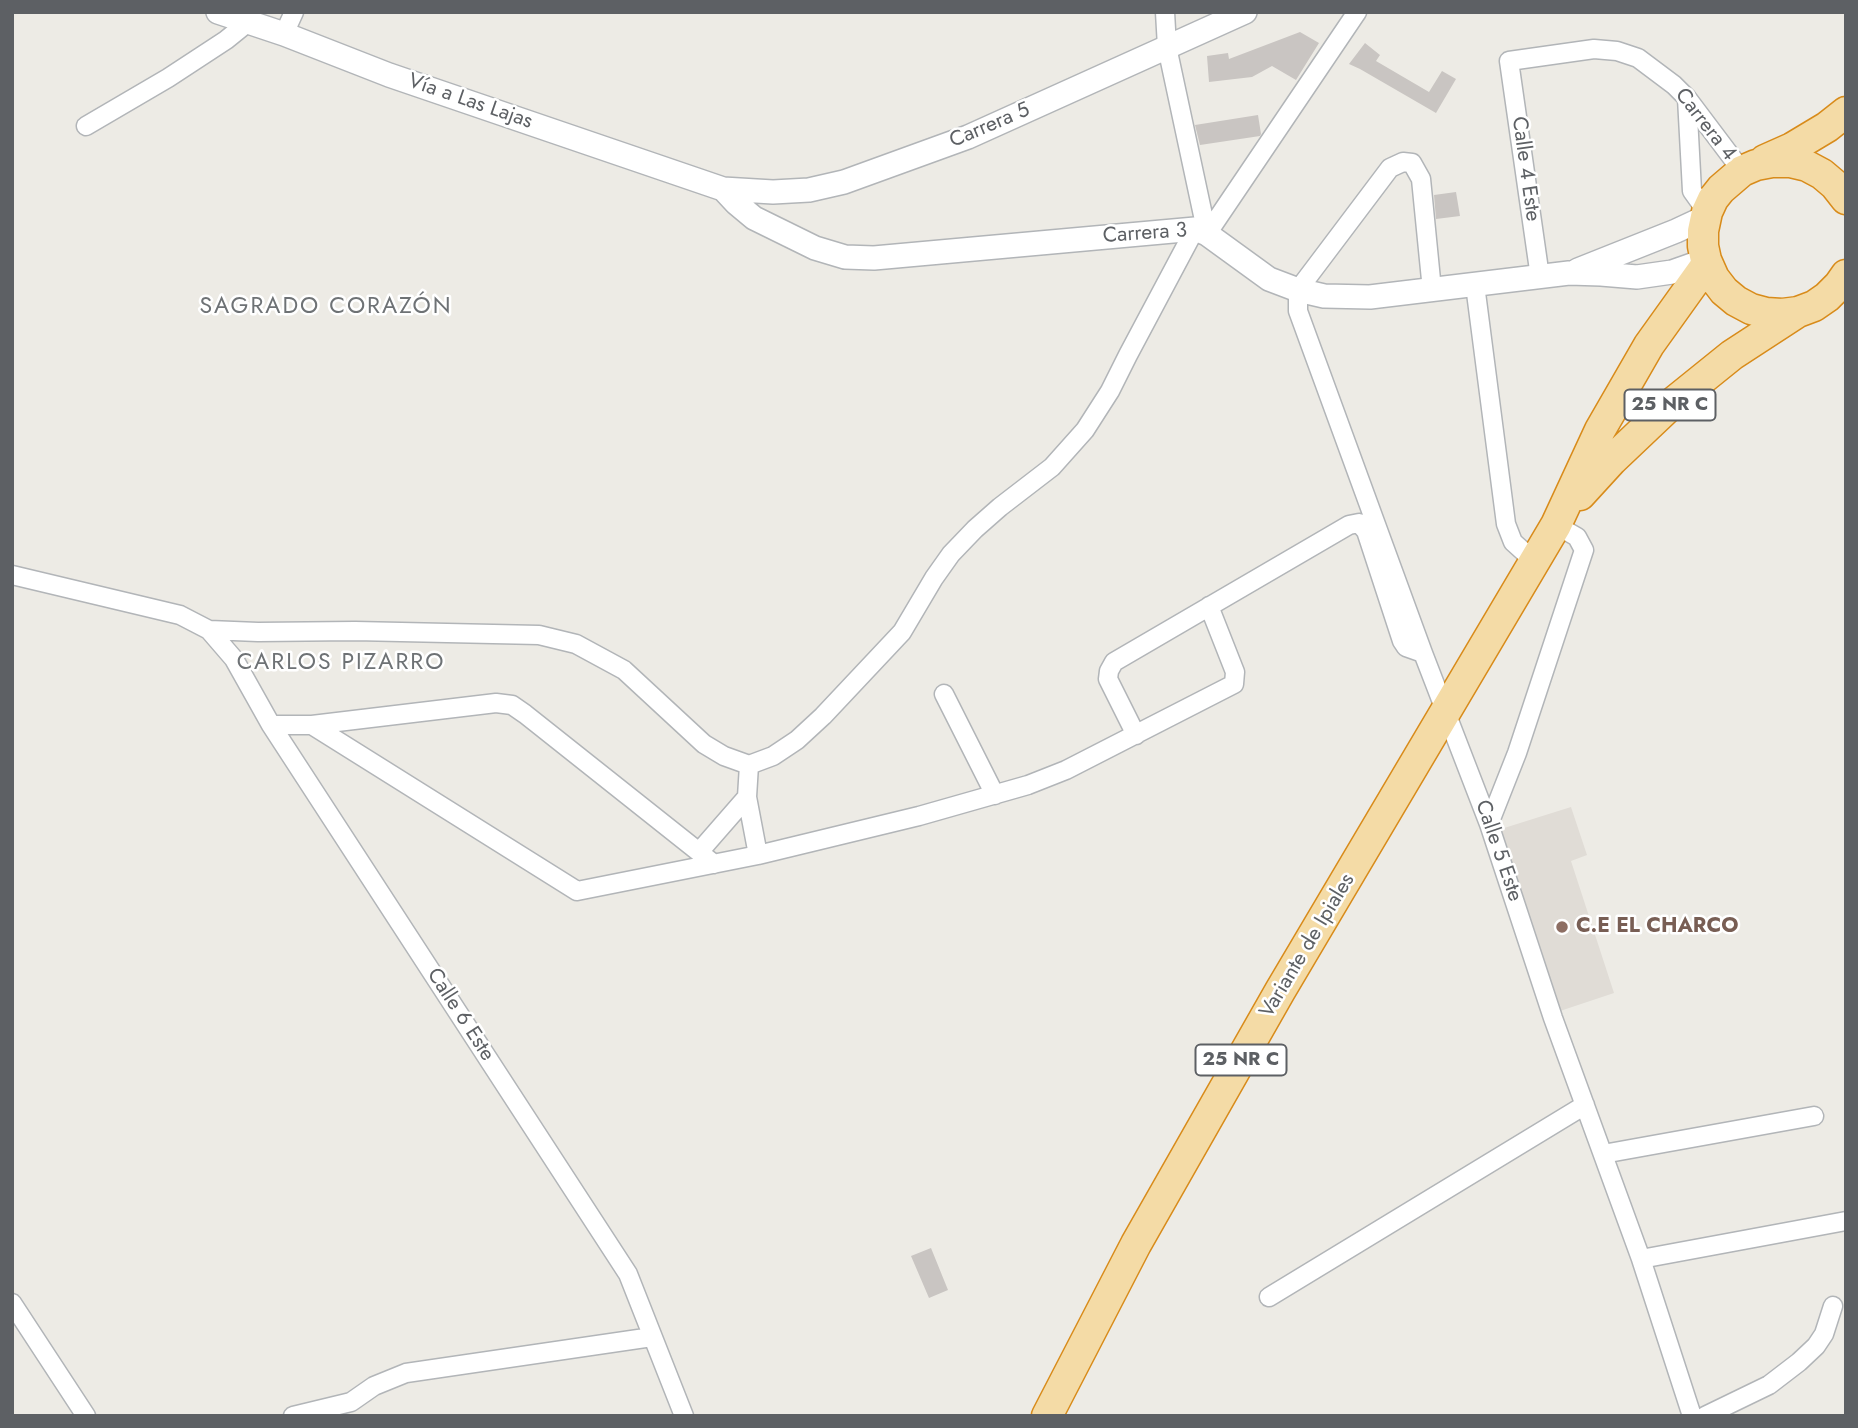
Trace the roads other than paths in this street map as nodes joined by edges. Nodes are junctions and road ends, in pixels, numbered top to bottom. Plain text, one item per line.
1 (218, 12) edge
2 (294, 12) edge
3 (1165, 12) edge
4 (1245, 12) edge
5 (1357, 12) edge
6 (247, 23) junction
7 (284, 34) junction
8 (1167, 47) junction
9 (1509, 61) joint
10 (1687, 98) junction
11 (1846, 112) edge
12 (86, 126) dead end
13 (1749, 168) junction
14 (723, 189) junction
15 (1846, 199) edge
16 (1706, 214) junction
17 (1201, 231) junction
18 (1706, 262) junction
19 (1569, 273) junction
20 (1540, 277) junction
21 (1843, 280) edge
22 (1475, 285) junction
23 (1298, 290) junction
24 (1432, 290) junction
25 (1798, 312) junction
26 (1557, 522) junction
27 (1534, 561) junction
28 (12, 575) edge
29 (1209, 606) junction
30 (209, 629) junction
31 (1423, 653) junction
32 (944, 694) dead end
33 (1447, 711) junction
34 (271, 725) junction
35 (312, 726) junction
36 (1136, 734) junction
37 (749, 765) junction
38 (995, 795) junction
39 (747, 797) junction
40 (1489, 824) junction
41 (699, 852) junction
42 (758, 855) junction
43 (714, 864) junction
44 (1585, 1105) junction
45 (1814, 1116) dead end
46 (1603, 1154) junction
47 (1846, 1221) edge
48 (1641, 1259) junction
49 (1269, 1297) dead end
50 (12, 1303) edge
51 (1833, 1306) dead end
52 (652, 1337) junction
53 (86, 1416) edge
54 (293, 1416) edge
55 (684, 1416) edge
56 (1047, 1416) edge
57 (1692, 1416) edge
58 (1705, 1416) edge

1 - 6 street, Vía a Las Lajas
2 - 7 street
3 - 8 street
4 - 8 street, Carrera 5
5 - 17 street
6 - 7 street, Vía a Las Lajas
6 - 12 street
7 - 14 street, Vía a Las Lajas
8 - 14 street, Carrera 5
8 - 17 street
9 - 10 street, Carrera 4
9 - 20 street, Calle 4 Este
10 - 13 street, Carrera 4
10 - 16 street
11 - 13 highway
13 - 15 highway
13 - 16 highway
14 - 17 street, Carrera 3
16 - 18 highway
16 - 19 street, Carrera 3
17 - 23 street, Carrera 3
17 - 37 street
18 - 19 street, Carrera 3
18 - 25 highway, 25 NR C
18 - 26 highway, Variante de Ipiales / 25 NR C
19 - 20 street, Carrera 3
20 - 22 street, Carrera 3
21 - 25 highway, 25 NR C
22 - 24 street, Carrera 3
22 - 27 street
23 - 24 street, Carrera 3
23 - 24 street
23 - 31 street, Calle 5 Este
25 - 26 highway, Variante de Ipiales / 25 NR C
26 - 27 highway, Variante de Ipiales / 25 NR C
26 - 40 street
27 - 33 highway, Variante de Ipiales / 25 NR C
28 - 30 street
29 - 31 street
29 - 36 street
29 - 36 street
30 - 34 street, Calle 6 Este
30 - 37 street
31 - 33 street, Calle 5 Este
32 - 38 street
33 - 40 street, Calle 5 Este
33 - 56 highway, Variante de Ipiales / 25 NR C
34 - 35 street
34 - 52 street, Calle 6 Este
35 - 41 street
35 - 43 street
36 - 38 street
37 - 39 street
38 - 42 street
39 - 41 street
39 - 42 street
40 - 44 street, Calle 5 Este
41 - 43 street
42 - 43 street
44 - 46 street, Calle 5 Este
44 - 49 street
45 - 46 street
46 - 48 street, Calle 5 Este
47 - 48 street
48 - 57 street, Calle 5 Este
50 - 53 street
51 - 58 street
52 - 54 street
52 - 55 street, Calle 6 Este

